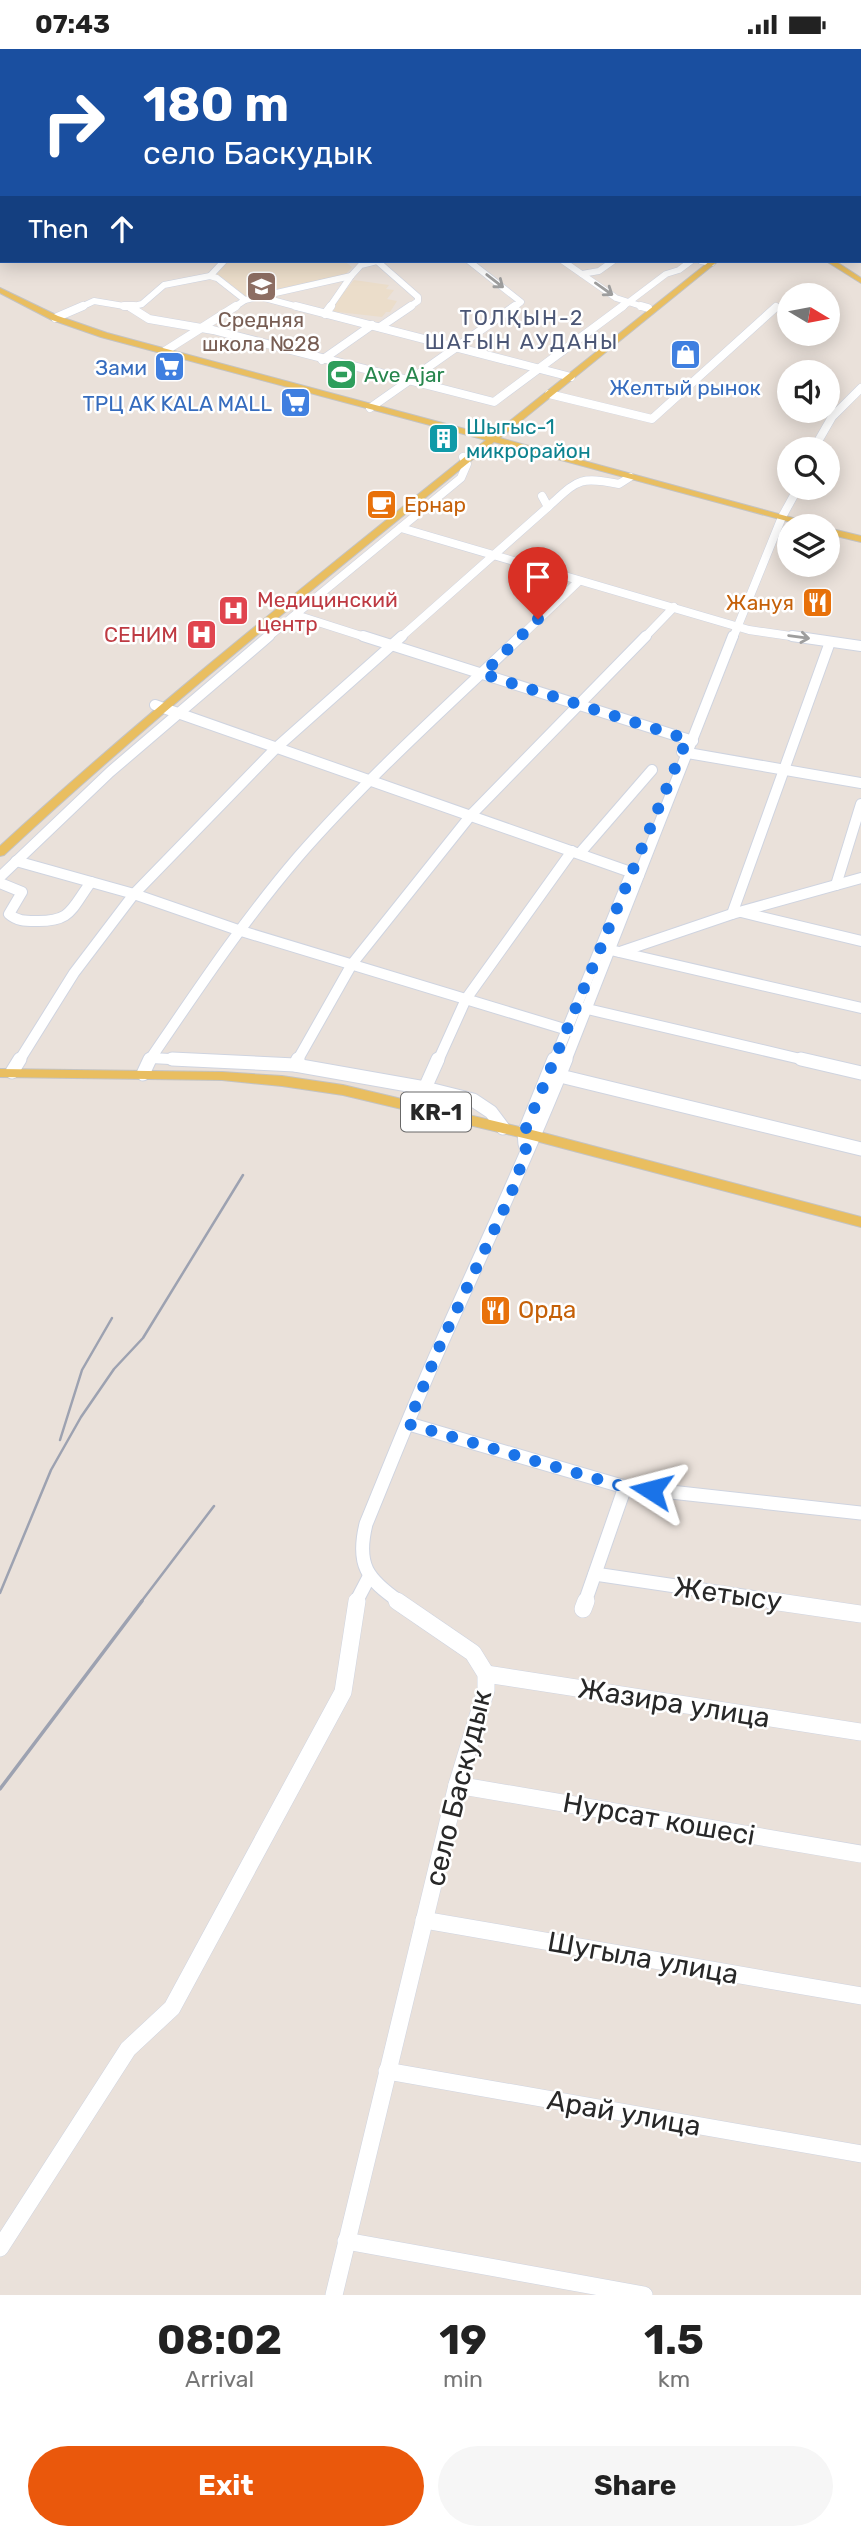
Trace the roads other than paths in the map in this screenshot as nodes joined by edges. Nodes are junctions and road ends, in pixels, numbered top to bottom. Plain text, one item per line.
1 (222, 263) edge
2 (368, 263) edge
3 (376, 263) edge
4 (472, 263) edge
5 (566, 263) edge
6 (609, 263) edge
7 (688, 263) edge
8 (705, 263) edge
9 (706, 263) edge
10 (833, 263) edge
11 (582, 274) junction
12 (210, 276) junction
13 (351, 276) junction
14 (861, 281) edge
15 (0, 292) edge
16 (257, 296) junction
17 (245, 300) junction
18 (628, 304) junction
19 (130, 307) junction
20 (776, 307) dead end
21 (648, 308) junction
22 (325, 314) junction
23 (53, 319) junction
24 (376, 326) junction
25 (201, 328) junction
26 (618, 335) junction
27 (456, 347) junction
28 (164, 352) junction
29 (323, 360) junction
30 (540, 369) junction
31 (568, 376) junction
32 (409, 381) junction
33 (861, 390) edge
34 (546, 393) junction
35 (371, 408) junction
36 (820, 437) edge
37 (828, 437) edge
38 (489, 439) junction
39 (465, 459) junction
40 (630, 477) junction
41 (542, 496) dead end
42 (548, 507) junction
43 (777, 517) edge
44 (777, 517) edge
45 (777, 523) edge
46 (401, 528) junction
47 (840, 533) edge
48 (861, 538) edge
49 (494, 556) junction
50 (579, 581) junction
51 (674, 607) junction
52 (296, 615) junction
53 (734, 625) junction
54 (830, 642) junction
55 (393, 646) junction
56 (861, 646) edge
57 (483, 674) junction
58 (579, 705) junction
59 (159, 706) junction
60 (176, 713) junction
61 (690, 740) junction
62 (276, 748) junction
63 (685, 752) junction
64 (652, 770) dead end
65 (782, 770) junction
66 (368, 781) junction
67 (861, 783) edge
68 (861, 804) edge
69 (471, 814) junction
70 (0, 843) edge
71 (0, 852) edge
72 (576, 852) junction
73 (16, 861) junction
74 (635, 874) junction
75 (0, 877) edge
76 (838, 880) junction
77 (858, 880) edge
78 (0, 883) edge
79 (91, 883) junction
80 (134, 894) junction
81 (737, 913) junction
82 (238, 930) junction
83 (861, 941) edge
84 (610, 949) junction
85 (352, 964) junction
86 (466, 999) junction
87 (581, 1007) junction
88 (861, 1008) edge
89 (570, 1031) junction
90 (151, 1058) junction
91 (295, 1065) junction
92 (6, 1072) edge
93 (861, 1073) edge
94 (144, 1074) junction
95 (553, 1075) junction
96 (425, 1088) junction
97 (505, 1128) junction
98 (535, 1131) junction
99 (861, 1149) edge
100 (526, 1151) joint
101 (861, 1222) edge
102 (408, 1424) junction
103 (625, 1487) junction
104 (861, 1513) edge
105 (595, 1574) junction
106 (369, 1577) junction
107 (583, 1609) dead end
108 (861, 1614) edge
109 (486, 1674) junction
110 (861, 1732) edge
111 (457, 1785) junction
112 (861, 1854) edge
113 (424, 1920) junction
114 (861, 1996) edge
115 (387, 2071) junction
116 (861, 2154) edge
117 (346, 2241) junction
118 (0, 2248) edge
119 (334, 2295) edge
120 (644, 2295) edge

1 - 12 street
2 - 13 street
3 - 24 street
4 -> 27 street
5 - 11 street
6 - 11 street
7 - 18 street
8 - 21 main road
9 - 26 main road
10 - 14 main road
11 -> 18 street
12 - 17 street
12 - 19 street
13 - 16 street
13 - 22 street
15 - 23 main road
16 - 17 street
16 - 22 street
17 - 25 street
18 - 21 street
18 - 30 street
19 - 23 street
19 - 25 street
20 - 34 street
21 - 26 main road
22 - 24 street
23 - 28 main road
24 - 27 street
24 - 29 street
25 - 28 street
25 - 29 street
26 - 31 main road
27 - 30 street
27 - 32 street
28 - 35 main road
29 - 32 street
30 - 31 street
30 - 32 street
31 - 34 main road
32 - 35 street
33 - 36 street
33 - 37 street
34 - 38 main road
35 - 38 main road
38 - 39 main road
38 - 40 main road
38 - 43 main road
39 - 46 street
39 - 59 main road
40 - 42 street
40 - 44 main road
41 - 42 street
42 - 49 street
45 - 53 street
46 - 49 street
46 - 52 street
47 - 48 main road
49 - 50 street
49 - 55 street
50 - 51 street
50 - 57 street
51 - 53 street
51 - 58 street
52 - 55 street
52 - 60 street
53 -> 54 street
53 - 61 street
54 - 56 street
54 - 65 street
55 - 57 street
55 - 62 street
57 - 58 street
57 - 66 street
58 - 61 street
58 - 69 street
59 - 60 street
59 - 70 main road
59 - 71 main road
60 - 62 street
60 - 73 street
61 - 63 street
62 - 66 street
62 - 80 street
63 - 65 street
63 - 74 street
64 - 72 street
65 - 67 street
65 - 81 street
66 - 69 street
66 - 82 street
68 - 76 street
69 - 72 street
69 - 85 street
72 - 74 street
72 - 86 street
73 - 75 street
73 - 79 street
74 - 84 street
76 - 77 street
76 - 81 street
78 - 79 street
79 - 80 street
80 - 82 street
80 - 92 street
81 - 83 street
81 - 84 street
82 - 85 street
82 - 90 street
84 - 87 street
84 - 88 street
85 - 86 street
85 - 91 street
86 - 89 street
86 - 96 street
87 - 89 street
87 - 93 street
89 - 95 street
90 - 91 street
90 - 94 street
91 - 96 street
92 - 94 main road, KR-1
94 - 97 main road, KR-1
95 - 98 street
95 - 99 street
96 - 97 street
97 - 98 main road
98 - 100 street
98 - 101 main road
100 - 102 street
102 - 103 street
102 - 106 street
103 - 104 street
103 - 105 street
105 - 107 street
105 - 108 street, Жетысу
106 - 109 street, село Баскудык
106 - 118 street
109 - 110 street, Жазира улица
109 - 111 street, село Баскудык
111 - 112 street, Нурсат кошесi
111 - 113 street, село Баскудык
113 - 114 street, Шугыла улица
113 - 115 street, село Баскудык
115 - 116 street, Арай улица
115 - 117 street, село Баскудык
117 - 119 street, село Баскудык
117 - 120 street

